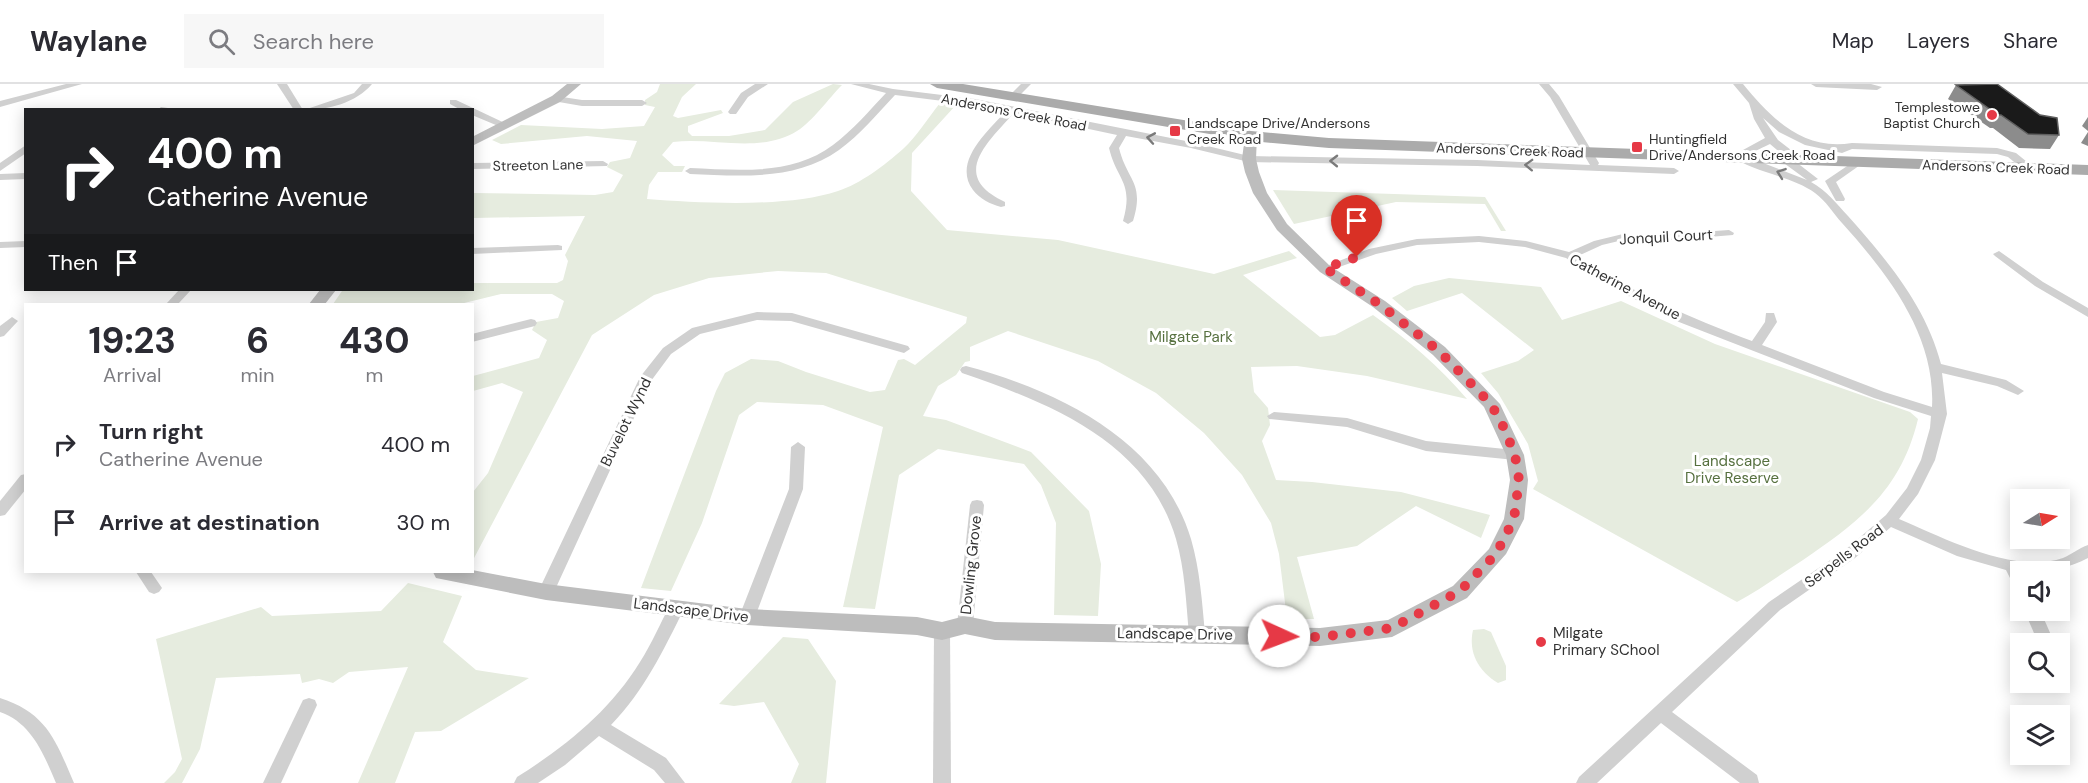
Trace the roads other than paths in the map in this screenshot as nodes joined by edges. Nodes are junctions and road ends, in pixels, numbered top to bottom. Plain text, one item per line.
1 (77, 84) edge
2 (282, 84) edge
3 (367, 84) edge
4 (575, 84) edge
5 (763, 84) edge
6 (856, 84) edge
7 (937, 84) edge
8 (1026, 84) edge
9 (1544, 84) edge
10 (1738, 84) edge
11 (1816, 84) edge
12 (1877, 87) dead end
13 (893, 92) junction
14 (556, 99) junction
15 (1, 100) edge
16 (453, 102) dead end
17 (1753, 102) junction
18 (642, 103) dead end
19 (1012, 104) junction
20 (298, 108) edge
21 (315, 108) edge
22 (466, 108) edge
23 (474, 111) edge
24 (733, 112) dead end
25 (506, 126) junction
26 (1123, 133) junction
27 (1251, 136) junction
28 (1770, 138) junction
29 (474, 141) edge
30 (1834, 149) junction
31 (24, 150) edge
32 (1737, 156) junction
33 (1250, 159) junction
34 (1790, 159) junction
35 (1588, 160) junction
36 (1859, 161) junction
37 (1902, 163) junction
38 (603, 164) dead end
39 (474, 166) edge
40 (0, 168) edge
41 (2028, 168) junction
42 (2088, 170) edge
43 (690, 171) dead end
44 (1674, 171) dead end
45 (24, 176) edge
46 (0, 177) edge
47 (1840, 203) junction
48 (1001, 204) dead end
49 (1128, 221) dead end
50 (1730, 233) dead end
51 (24, 244) edge
52 (0, 245) edge
53 (558, 248) dead end
54 (474, 251) edge
55 (1999, 254) dead end
56 (1570, 256) junction
57 (1325, 268) junction
58 (184, 291) edge
59 (327, 291) edge
60 (173, 303) edge
61 (318, 303) edge
62 (2088, 313) edge
63 (1770, 316) dead end
64 (12, 321) dead end
65 (531, 323) dead end
66 (0, 333) edge
67 (474, 337) edge
68 (1755, 346) junction
69 (904, 349) dead end
70 (1936, 367) junction
71 (966, 370) dead end
72 (2018, 391) dead end
73 (1940, 411) junction
74 (1274, 416) dead end
75 (798, 447) dead end
76 (1515, 455) junction
77 (24, 481) edge
78 (977, 505) dead end
79 (0, 511) edge
80 (1893, 517) junction
81 (2088, 551) edge
82 (2070, 562) edge
83 (2010, 564) edge
84 (144, 573) edge
85 (448, 573) edge
86 (154, 588) dead end
87 (546, 592) junction
88 (675, 609) junction
89 (747, 617) junction
90 (965, 625) junction
91 (942, 631) junction
92 (1197, 634) junction
93 (0, 705) edge
94 (309, 705) dead end
95 (1660, 713) junction
96 (599, 727) junction
97 (1753, 778) edge
98 (65, 783) edge
99 (272, 783) edge
100 (523, 783) edge
101 (676, 783) edge
102 (942, 783) edge
103 (1585, 783) edge

1 - 15 street
2 - 20 street
3 - 21 street
4 - 14 street
5 - 24 street
6 - 13 street, Andersons Creek Road
7 - 19 main road, Andersons Creek Road
8 - 19 street
9 - 35 street
10 - 17 street, Serpells Road
11 - 12 street
13 - 19 street, Andersons Creek Road
13 - 43 street
14 - 18 street
14 - 25 street
16 - 22 street
17 - 28 street, Serpells Road
17 - 30 street, Serpells Road
19 - 26 street, Andersons Creek Road
19 - 27 main road, Andersons Creek Road
19 - 48 street
23 - 25 street
25 - 29 street
33 -> 26 street, Andersons Creek Road
26 - 49 street
27 - 33 street, Landscape Drive
27 - 35 main road, Andersons Creek Road
28 - 32 street
28 - 34 street, Serpells Road
30 - 37 street, Serpells Road
30 - 41 street
31 - 40 street
32 - 34 main road, Andersons Creek Road
32 - 35 main road, Andersons Creek Road
47 -> 32 street, Serpells Road
35 -> 33 street, Andersons Creek Road
33 - 57 street, Landscape Drive
34 - 36 main road, Andersons Creek Road
34 - 47 street, Serpells Road
35 - 44 street, Andersons Creek Road
36 - 37 main road, Andersons Creek Road
36 - 47 street, Serpells Road
37 - 41 main road, Andersons Creek Road
38 - 39 street, Streeton Lane
41 - 42 main road, Andersons Creek Road
45 - 46 street
47 - 70 street, Serpells Road
50 - 56 street, Jonquil Court
51 - 52 street
53 - 54 street
55 - 62 street
56 - 57 street, Catherine Avenue
56 - 68 street, Catherine Avenue
57 - 76 street, Landscape Drive
58 - 60 street
59 - 61 street
63 - 68 street
64 - 66 street
65 - 67 street
68 - 73 street, Catherine Avenue
69 - 87 street, Buvelot Wynd
70 - 72 street
70 - 73 street, Serpells Road
71 - 92 street
73 - 80 street, Serpells Road
74 - 76 street
75 - 89 street
76 - 92 street, Landscape Drive
77 - 79 street
78 - 90 street, Dowling Grove
80 - 83 street
80 - 95 street, Serpells Road
81 - 82 street
84 - 86 street
85 - 87 street, Landscape Drive
87 - 88 street, Landscape Drive
88 - 89 street, Landscape Drive
88 - 96 street
89 - 91 street, Landscape Drive
90 - 91 street, Landscape Drive
90 - 92 street, Landscape Drive
91 - 102 street
93 - 98 street
94 - 99 street
95 - 97 street
95 - 103 street, Serpells Road
96 - 100 street
96 - 101 street

